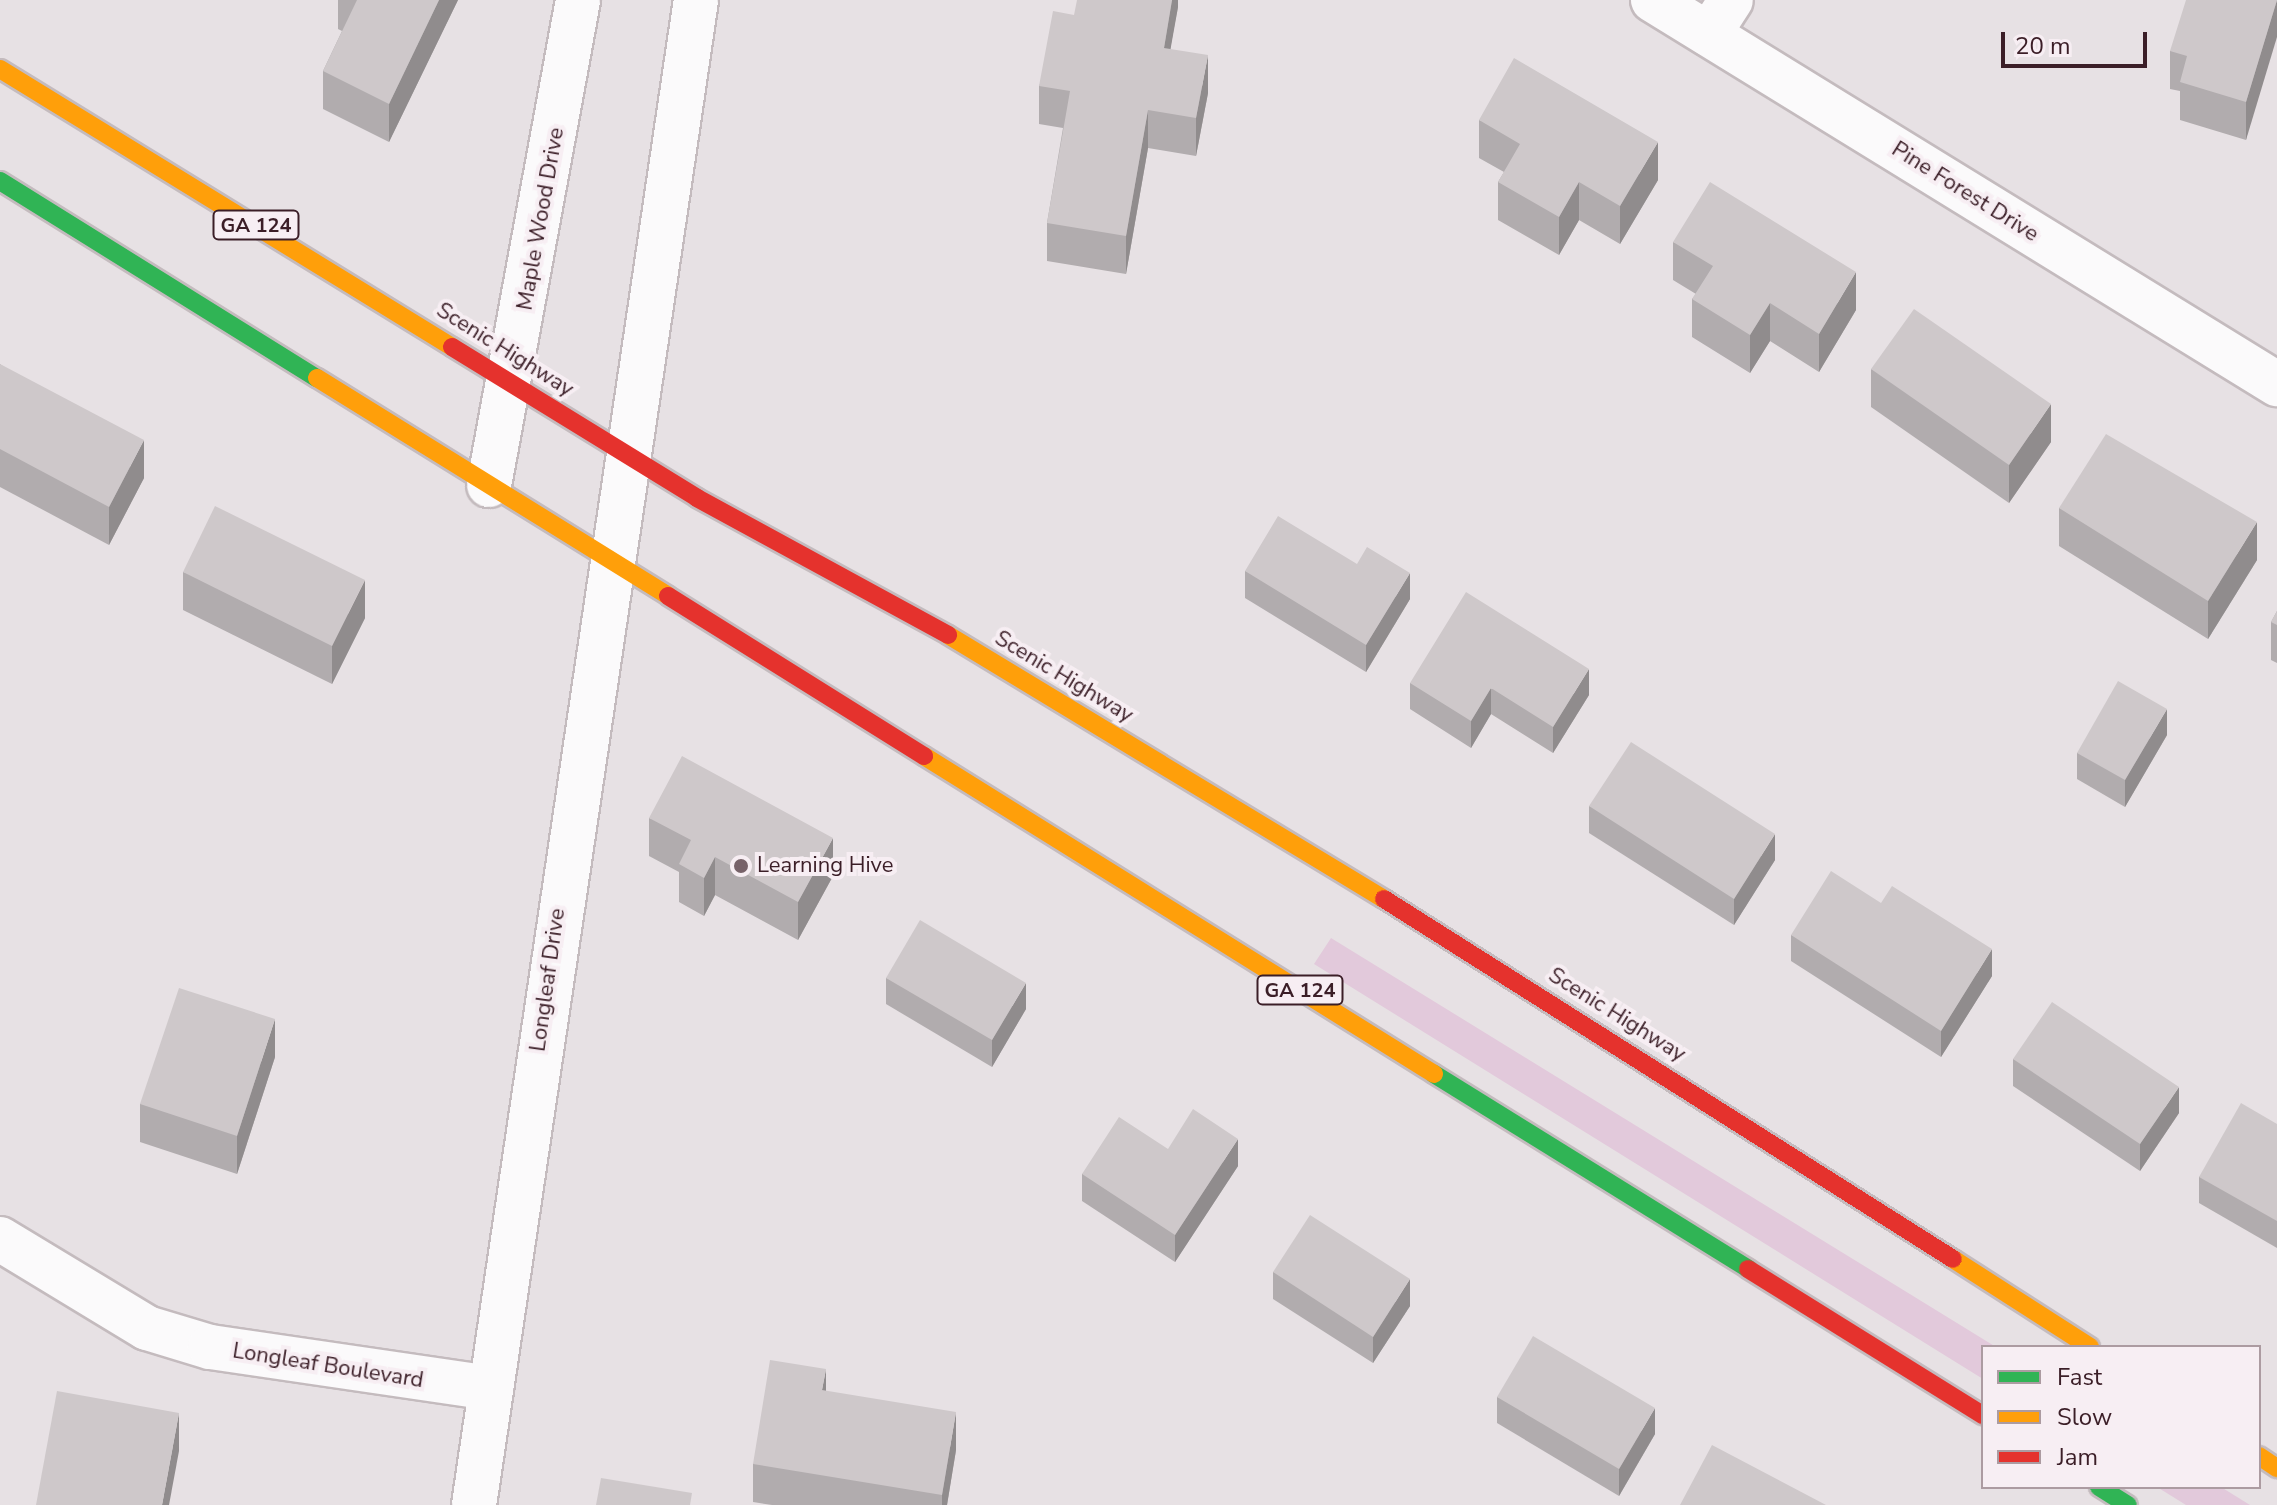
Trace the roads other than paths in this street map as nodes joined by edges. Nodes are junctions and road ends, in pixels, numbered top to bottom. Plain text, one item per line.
1 (578, 0) edge
2 (696, 0) edge
3 (1653, 0) edge
4 (1720, 17) edge
5 (0, 69) edge
6 (0, 181) edge
7 (511, 382) junction
8 (2277, 384) edge
9 (630, 456) junction
10 (489, 485) junction
11 (617, 565) junction
12 (0, 1239) edge
13 (2087, 1345) edge
14 (491, 1388) junction
15 (1981, 1414) edge
16 (2102, 1489) edge
17 (474, 1505) edge
18 (2128, 1505) edge

1 - 7 street, Maple Wood Drive
2 - 9 street
3 - 4 street, Pine Forest Drive
4 - 8 street, Pine Forest Drive
5 - 7 highway, Scenic Highway / GA 124
6 - 10 highway, GA 124
7 - 9 highway, Scenic Highway / GA 124
7 - 10 street, Maple Wood Drive
9 - 11 street, Longleaf Drive
9 - 13 highway, Scenic Highway / GA 124
10 - 11 highway, GA 124
11 - 14 street, Longleaf Drive
11 - 15 highway, GA 124
12 - 14 street, Longleaf Boulevard
14 - 17 street, Longleaf Drive
16 - 18 highway

